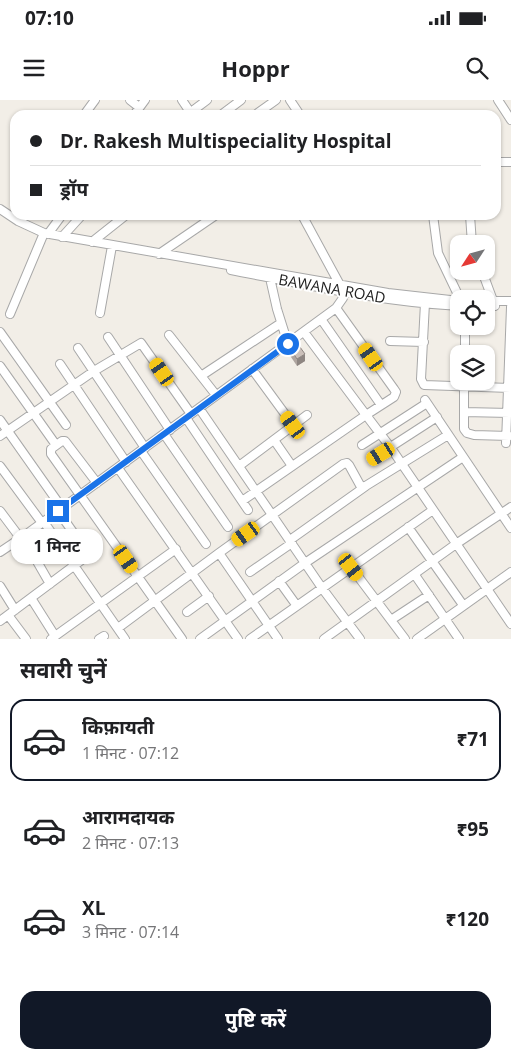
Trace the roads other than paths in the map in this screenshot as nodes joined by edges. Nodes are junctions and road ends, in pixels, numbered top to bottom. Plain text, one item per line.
1 (130, 100) edge
2 (145, 100) edge
3 (207, 100) edge
4 (241, 100) edge
5 (276, 100) edge
6 (498, 100) edge
7 (139, 108) joint
8 (195, 110) edge
9 (228, 110) edge
10 (263, 110) edge
11 (511, 120) edge
12 (16, 220) edge
13 (58, 220) edge
14 (77, 220) edge
15 (120, 220) edge
16 (209, 220) edge
17 (305, 220) edge
18 (434, 220) edge
19 (470, 220) edge
20 (46, 234) junction
21 (471, 235) edge
22 (62, 237) junction
23 (92, 242) junction
24 (112, 246) junction
25 (159, 254) junction
26 (208, 263) junction
27 (270, 278) junction
28 (341, 289) junction
29 (455, 290) edge
30 (362, 292) junction
31 (450, 299) edge
32 (511, 301) edge
33 (425, 303) junction
34 (495, 303) edge
35 (450, 305) edge
36 (495, 305) edge
37 (511, 307) edge
38 (336, 308) junction
39 (100, 313) dead end
40 (10, 314) dead end
41 (321, 319) junction
42 (281, 323) junction
43 (0, 332) edge
44 (304, 332) junction
45 (169, 334) dead end
46 (108, 337) dead end
47 (390, 341) dead end
48 (424, 342) junction
49 (288, 344) junction
50 (510, 344) edge
51 (78, 348) dead end
52 (120, 354) junction
53 (60, 364) dead end
54 (0, 366) edge
55 (252, 369) junction
56 (510, 369) edge
57 (94, 372) junction
58 (201, 376) junction
59 (450, 384) edge
60 (74, 385) junction
61 (495, 387) edge
62 (509, 388) edge
63 (464, 390) edge
64 (216, 396) junction
65 (49, 402) junction
66 (381, 405) junction
67 (199, 408) junction
68 (464, 412) junction
69 (509, 413) edge
70 (32, 414) junction
71 (307, 415) dead end
72 (366, 415) junction
73 (189, 416) junction
74 (437, 417) junction
75 (0, 420) edge
76 (66, 425) dead end
77 (293, 425) junction
78 (8, 430) junction
79 (167, 432) junction
80 (380, 434) junction
81 (448, 435) junction
82 (0, 436) edge
83 (508, 438) edge
84 (274, 440) junction
85 (56, 445) junction
86 (362, 445) dead end
87 (391, 448) junction
88 (143, 450) junction
89 (463, 456) junction
90 (372, 459) dead end
91 (126, 462) junction
92 (402, 465) junction
93 (0, 466) edge
94 (238, 466) junction
95 (292, 466) junction
96 (118, 468) junction
97 (97, 483) junction
98 (366, 486) junction
99 (417, 486) junction
100 (256, 491) junction
101 (80, 495) junction
102 (242, 501) junction
103 (511, 507) edge
104 (60, 510) junction
105 (248, 510) dead end
106 (433, 510) junction
107 (0, 511) edge
108 (501, 514) junction
109 (272, 515) junction
110 (43, 523) junction
111 (228, 527) dead end
112 (408, 527) junction
113 (511, 528) edge
114 (22, 538) junction
115 (291, 542) junction
116 (206, 544) dead end
117 (456, 544) junction
118 (176, 549) junction
119 (0, 552) edge
120 (219, 552) junction
121 (433, 561) junction
122 (305, 563) junction
123 (74, 566) junction
124 (351, 567) junction
125 (192, 572) junction
126 (250, 572) dead end
127 (511, 572) edge
128 (415, 574) junction
129 (138, 575) junction
130 (279, 581) junction
131 (50, 584) junction
132 (0, 586) edge
133 (322, 588) junction
134 (486, 588) junction
135 (429, 595) junction
136 (209, 596) junction
137 (31, 598) junction
138 (156, 600) junction
139 (252, 600) junction
140 (100, 602) junction
141 (378, 602) junction
142 (463, 605) junction
143 (297, 606) junction
144 (187, 612) dead end
145 (12, 613) junction
146 (226, 619) junction
147 (445, 619) junction
148 (391, 620) junction
149 (0, 621) edge
150 (349, 622) junction
151 (511, 624) edge
152 (269, 625) junction
153 (118, 628) junction
154 (53, 638) edge
155 (26, 639) edge
156 (126, 639) edge
157 (182, 639) edge
158 (200, 639) edge
159 (238, 639) edge
160 (250, 639) edge
161 (278, 639) edge
162 (324, 639) edge
163 (360, 639) edge
164 (405, 639) edge
165 (417, 639) edge
166 (459, 639) edge

1 - 7 street
2 - 7 street
3 - 8 street
4 - 9 street
5 - 10 street
6 - 11 street
12 - 20 street, BAWANA ROAD
13 - 20 street
14 - 22 street
15 - 23 street
16 - 25 street
17 - 28 street
18 - 29 street
19 - 21 street
20 - 22 street, BAWANA ROAD
20 - 40 street
22 - 23 street, BAWANA ROAD
23 - 24 street, BAWANA ROAD
24 - 25 street, BAWANA ROAD
24 - 39 street
25 - 26 street, BAWANA ROAD
26 - 27 street, BAWANA ROAD
26 - 28 street, BAWANA ROAD
27 - 28 street, BAWANA ROAD
27 - 42 street
28 - 30 street, BAWANA ROAD
28 - 38 street
30 - 31 street, BAWANA ROAD
30 - 33 street, BAWANA ROAD
32 - 34 street
33 - 35 street, BAWANA ROAD
33 - 48 street
36 - 37 street
37 - 50 street
38 - 41 street
38 - 66 street
41 - 44 street
41 - 66 street
42 - 49 street
42 - 58 street
43 - 65 street
44 - 49 street
44 - 72 street
45 - 58 street
46 - 52 street
47 - 48 street
48 - 59 street
49 - 55 street
50 - 56 street
51 - 57 street
52 - 57 street
52 - 73 street
52 - 79 street
53 - 60 street
54 - 70 street
55 - 64 street
55 - 77 street
56 - 62 street
57 - 60 street
57 - 88 street
58 - 64 street
60 - 65 street
60 - 91 street
61 - 62 street
62 - 69 street
63 - 68 street
64 - 67 street
65 - 70 street
65 - 76 street
66 - 72 street
67 - 73 street
67 - 94 street
68 - 69 street
68 - 83 street
69 - 83 street
70 - 78 street
70 - 85 street
71 - 77 street
72 - 80 street
72 - 95 street
73 - 79 street
73 - 102 street
74 - 80 street
74 - 81 street
74 - 87 street
75 - 78 street
77 - 84 street
78 - 82 street
78 - 104 street
79 - 88 street
79 - 111 street
80 - 86 street
80 - 87 street
81 - 89 street
81 - 92 street
84 - 94 street
84 - 95 street
85 - 97 street
85 - 101 street
87 - 90 street
87 - 92 street
88 - 91 street
88 - 116 street
89 - 99 street
89 - 108 street
91 - 96 street
92 - 98 street
92 - 99 street
93 - 110 street
94 - 100 street
95 - 100 street
96 - 97 street
96 - 118 street
97 - 101 street
98 - 109 street
98 - 115 street
99 - 106 street
99 - 122 street
100 - 102 street
100 - 109 street
101 - 104 street
101 - 129 street
102 - 105 street
103 - 108 street
104 - 110 street
104 - 123 street
106 - 112 street
106 - 117 street
107 - 114 street
108 - 113 street
108 - 117 street
109 - 115 street
109 - 120 street
110 - 114 street
110 - 123 street
112 - 121 street
112 - 124 street
114 - 119 street
114 - 131 street
115 - 122 street
115 - 126 street
117 - 121 street
117 - 134 street
118 - 125 street
118 - 129 street
120 - 125 street
120 - 139 street
121 - 128 street
121 - 142 street
122 - 130 street
122 - 133 street
123 - 131 street
123 - 140 street
124 - 133 street
124 - 141 street
125 - 136 street
125 - 138 street
127 - 134 street
128 - 135 street
128 - 141 street
129 - 138 street
129 - 140 street
130 - 139 street
130 - 143 street
131 - 137 street
132 - 145 street
133 - 143 street
133 - 150 street
134 - 142 street
134 - 151 street
135 - 147 street
135 - 148 street
136 - 144 street
136 - 146 street
137 - 145 street
137 - 154 street
138 - 153 street
138 - 157 street
139 - 146 street
139 - 152 street
140 - 153 street
140 - 154 street
141 - 148 street
141 - 150 street
142 - 147 street
143 - 152 street
145 - 149 street
145 - 155 street
146 - 158 street
146 - 159 street
147 - 165 street
147 - 166 street
148 - 164 street
150 - 162 street
150 - 163 street
152 - 160 street
152 - 161 street
153 - 156 street

